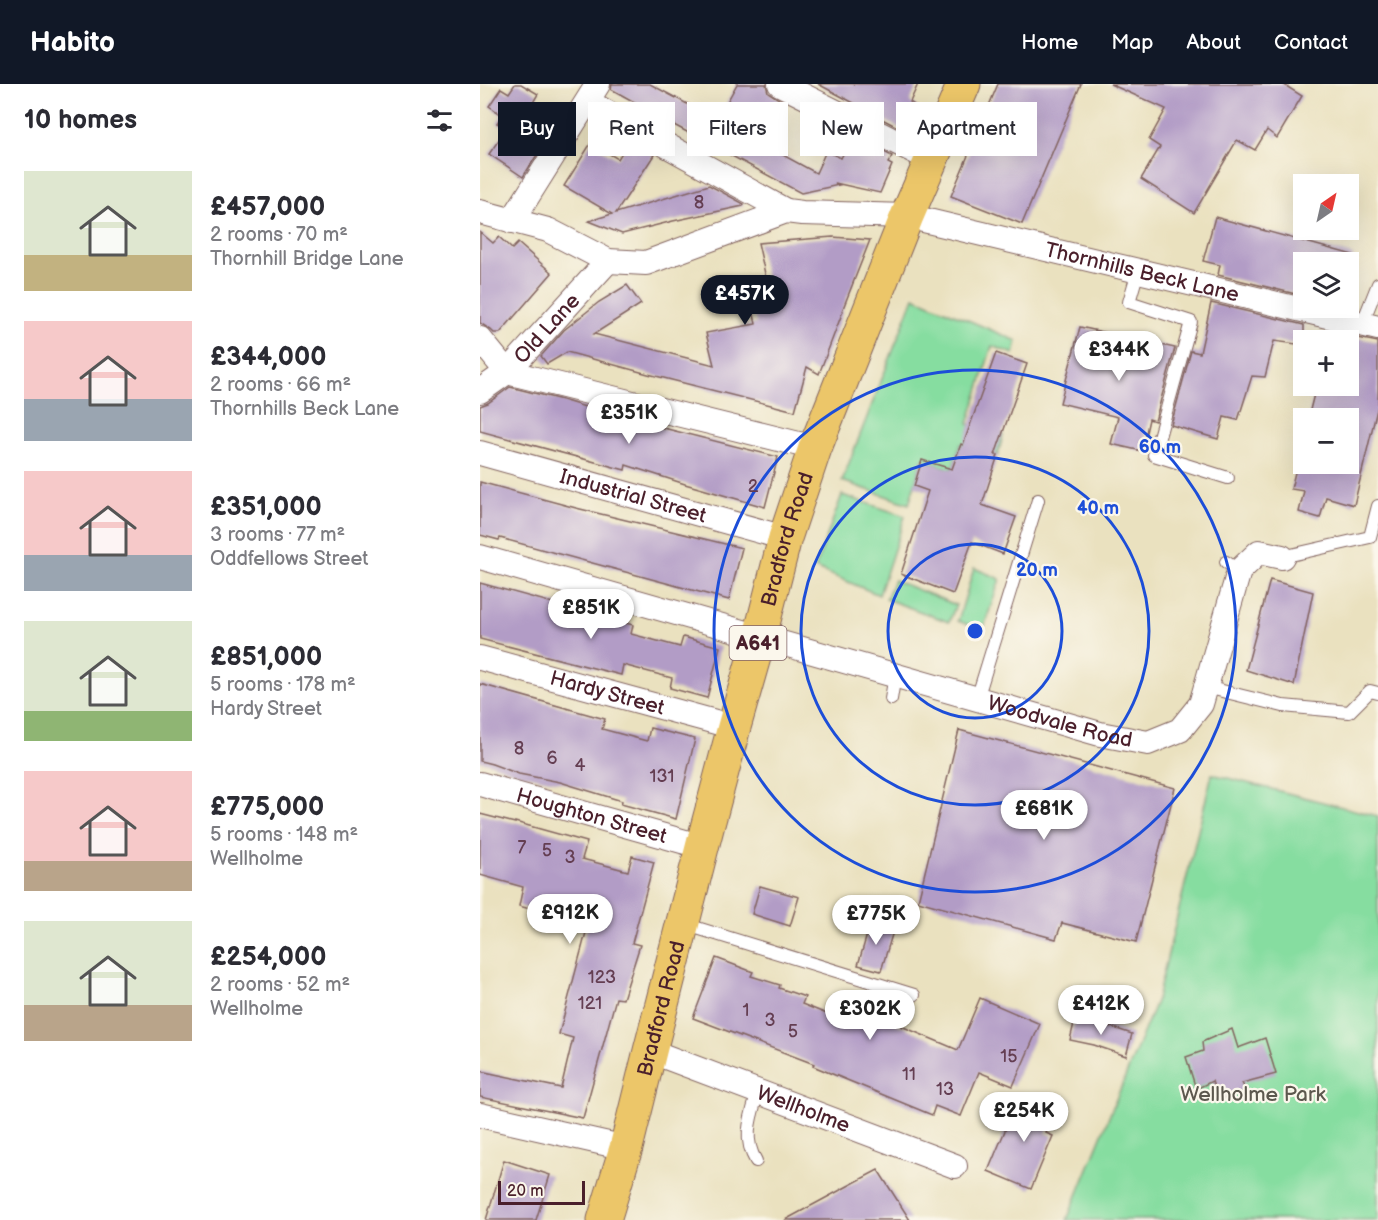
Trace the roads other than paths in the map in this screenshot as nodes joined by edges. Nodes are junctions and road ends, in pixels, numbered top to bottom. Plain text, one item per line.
1 (780, 84) edge
2 (964, 84) edge
3 (593, 93) edge
4 (932, 160) junction
5 (786, 210) junction
6 (480, 212) edge
7 (907, 216) junction
8 (512, 220) junction
9 (608, 261) junction
10 (1138, 271) junction
11 (1378, 284) edge
12 (1370, 326) edge
13 (480, 339) edge
14 (507, 372) junction
15 (480, 392) edge
16 (815, 448) junction
17 (480, 453) edge
18 (1227, 478) dead end
19 (1038, 500) dead end
20 (1378, 506) edge
21 (1374, 535) edge
22 (785, 538) junction
23 (480, 557) edge
24 (1282, 557) joint
25 (760, 636) junction
26 (480, 658) edge
27 (895, 675) junction
28 (1206, 687) junction
29 (1378, 693) edge
30 (891, 699) dead end
31 (977, 699) junction
32 (734, 727) junction
33 (480, 784) edge
34 (703, 847) junction
35 (683, 924) junction
36 (914, 995) dead end
37 (650, 1051) junction
38 (758, 1092) junction
39 (480, 1115) edge
40 (626, 1148) junction
41 (756, 1161) dead end
42 (955, 1166) dead end
43 (604, 1220) edge

1 - 4 street
2 - 4 main road, Bradford Road / A641
3 - 5 street
3 - 8 street
4 - 7 main road, Bradford Road / A641
5 - 7 street, Thornhills Beck Lane
5 - 9 street
6 - 8 street
7 - 10 street, Thornhills Beck Lane
7 - 16 main road, Bradford Road / A641
8 - 9 street
9 - 14 street, Old Lane
10 - 12 street, Thornhills Beck Lane
10 - 18 lane
11 - 12 lane
13 - 14 street
14 - 15 street, Old Lane
14 - 16 street
16 - 22 main road, Bradford Road / A641
17 - 22 street, Industrial Street
19 - 31 lane
20 - 21 lane
21 - 24 lane
22 - 25 main road, Bradford Road / A641
23 - 25 street, Woodvale Road
24 - 28 street, Woodvale Road
25 - 27 street, Woodvale Road
25 - 32 main road, Bradford Road / A641
26 - 32 street, Hardy Street
27 - 30 lane
27 - 31 street, Woodvale Road
28 - 29 lane
28 - 31 street, Woodvale Road
32 - 34 main road, Bradford Road / A641
33 - 34 street, Houghton Street
34 - 35 main road, Bradford Road / A641
35 - 36 lane
35 - 37 main road, Bradford Road / A641
37 - 38 street, Wellholme
37 - 40 main road, Bradford Road / A641
38 - 41 lane
38 - 42 street, Wellholme
39 - 40 street
40 - 43 main road, Bradford Road / A641

